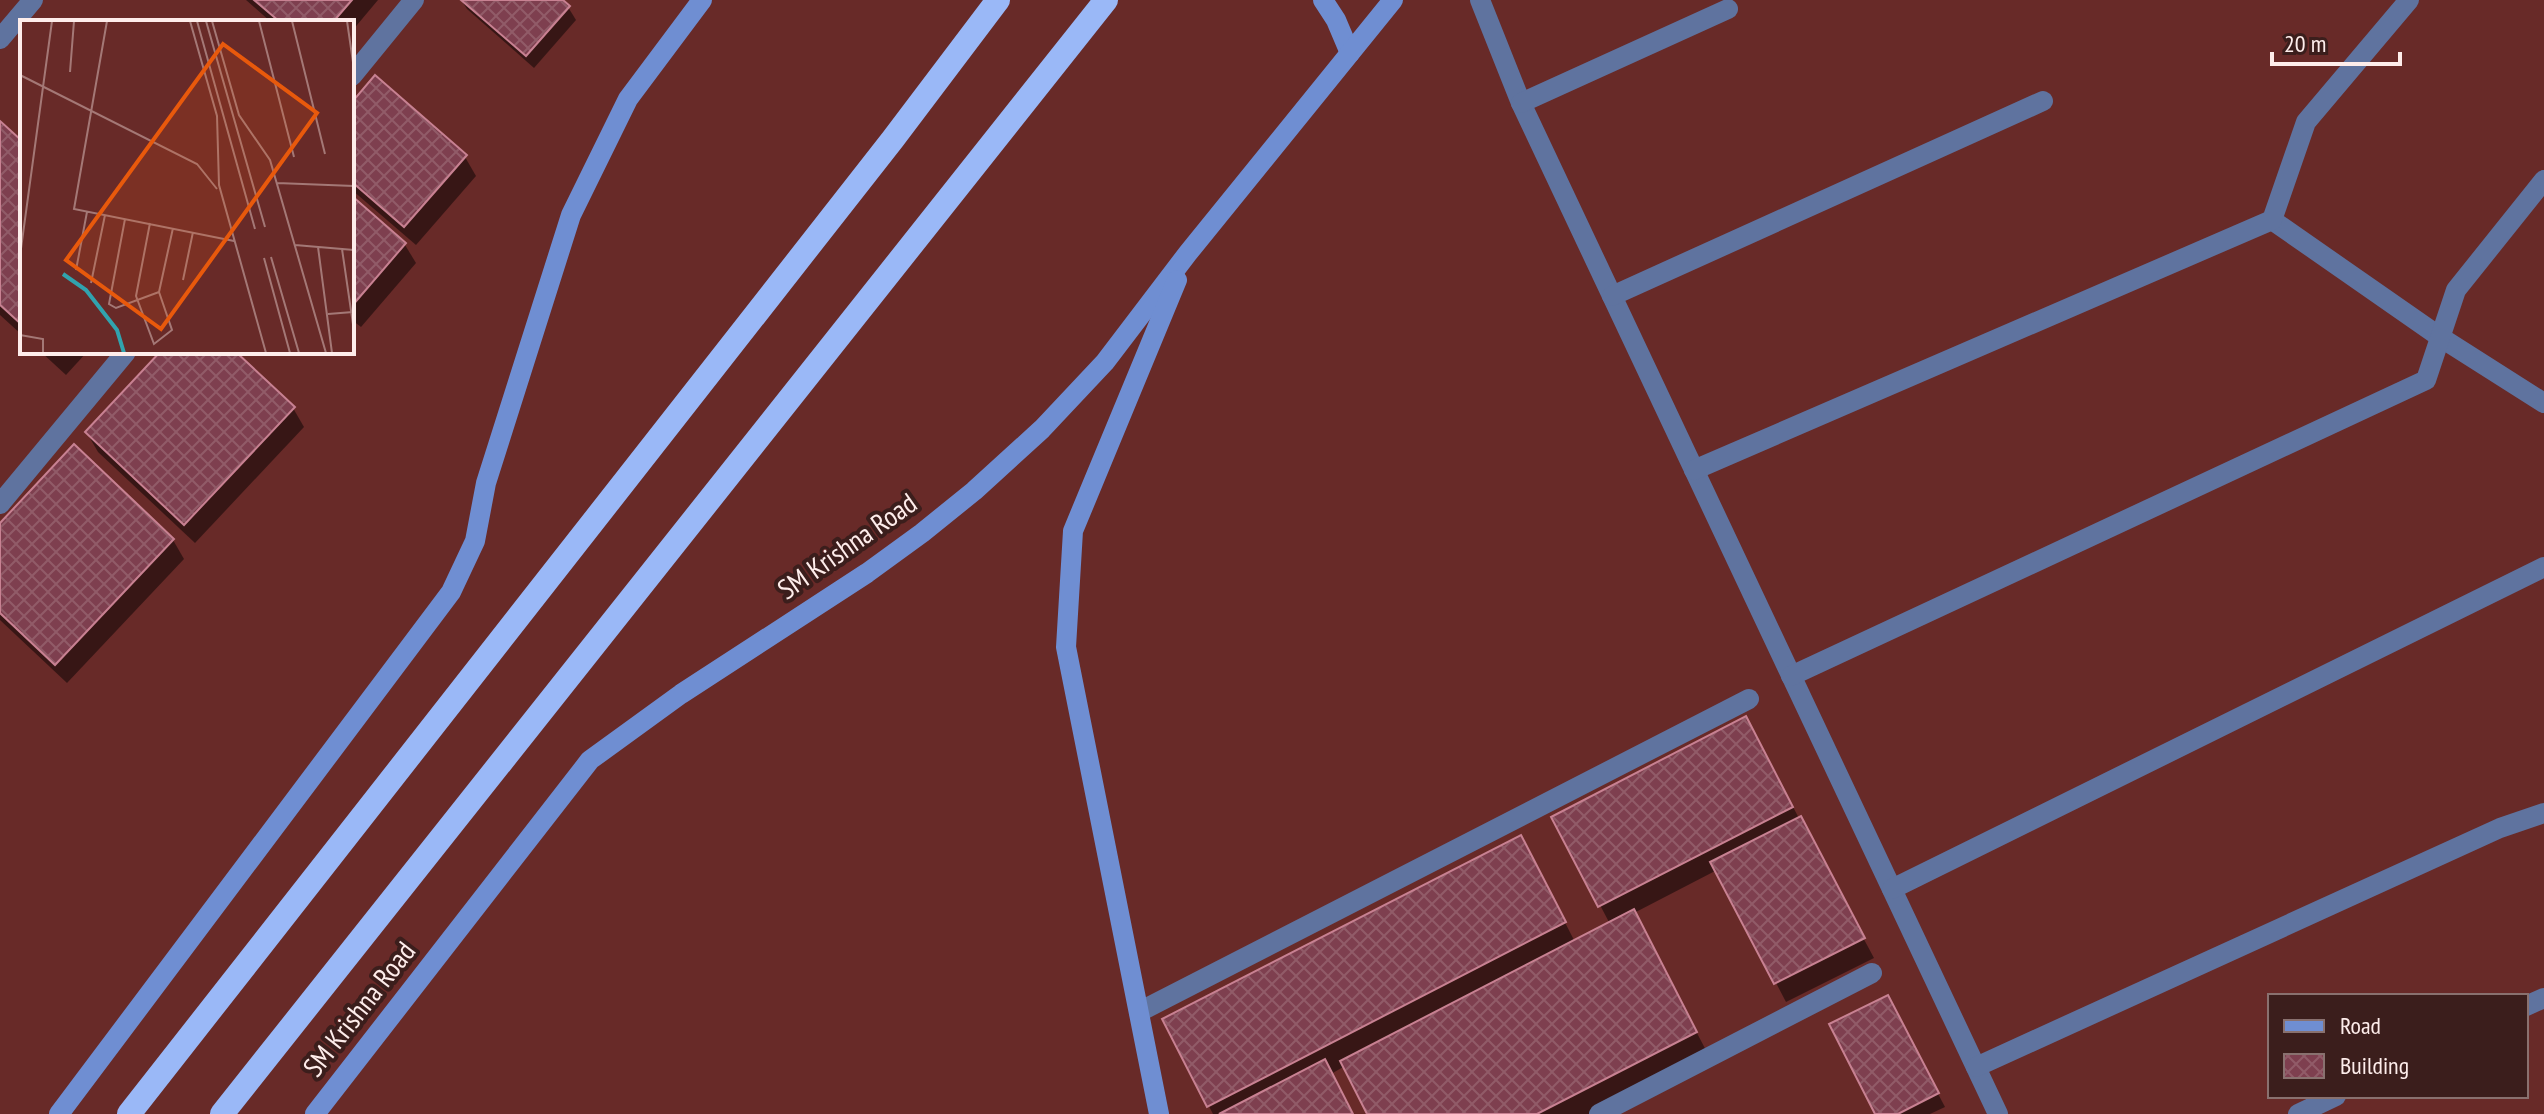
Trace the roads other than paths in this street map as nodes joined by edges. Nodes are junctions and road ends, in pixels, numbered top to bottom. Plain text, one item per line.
1 (33, 0) edge
2 (414, 0) edge
3 (702, 0) edge
4 (998, 0) edge
5 (1106, 0) edge
6 (1323, 0) edge
7 (1393, 0) edge
8 (1480, 0) edge
9 (2409, 0) edge
10 (1728, 9) dead end
11 (0, 39) edge
12 (1350, 53) junction
13 (354, 74) edge
14 (2043, 101) dead end
15 (1521, 103) junction
16 (2544, 180) edge
17 (2272, 220) junction
18 (1188, 253) junction
19 (1612, 296) junction
20 (2440, 337) junction
21 (124, 354) edge
22 (2544, 403) edge
23 (1694, 470) junction
24 (0, 504) edge
25 (2544, 567) edge
26 (1791, 676) junction
27 (1749, 699) dead end
28 (2544, 813) edge
29 (1892, 889) junction
30 (1872, 973) dead end
31 (1139, 1012) junction
32 (1976, 1067) junction
33 (2332, 1098) edge
34 (59, 1114) edge
35 (129, 1114) edge
36 (222, 1114) edge
37 (315, 1114) edge
38 (1159, 1114) edge
39 (1599, 1114) edge
40 (1998, 1114) edge
41 (2298, 1114) edge

1 - 11 street
2 - 13 street
3 - 34 street
4 - 35 highway
5 - 36 highway, SM Krishna Road
6 - 12 street
7 - 12 street, SM Krishna Road
8 - 15 street
9 - 17 street
10 - 15 street
12 - 18 street, SM Krishna Road
14 - 19 street
15 - 19 street
16 - 20 street
17 - 20 street
17 - 23 street
18 - 31 street
18 - 37 street, SM Krishna Road
19 - 23 street
20 - 22 street
20 - 26 street
21 - 24 street
23 - 26 street
25 - 29 street
26 - 29 street
27 - 31 street
28 - 32 street
29 - 32 street
30 - 39 street
31 - 38 street
32 - 40 street
33 - 41 street

